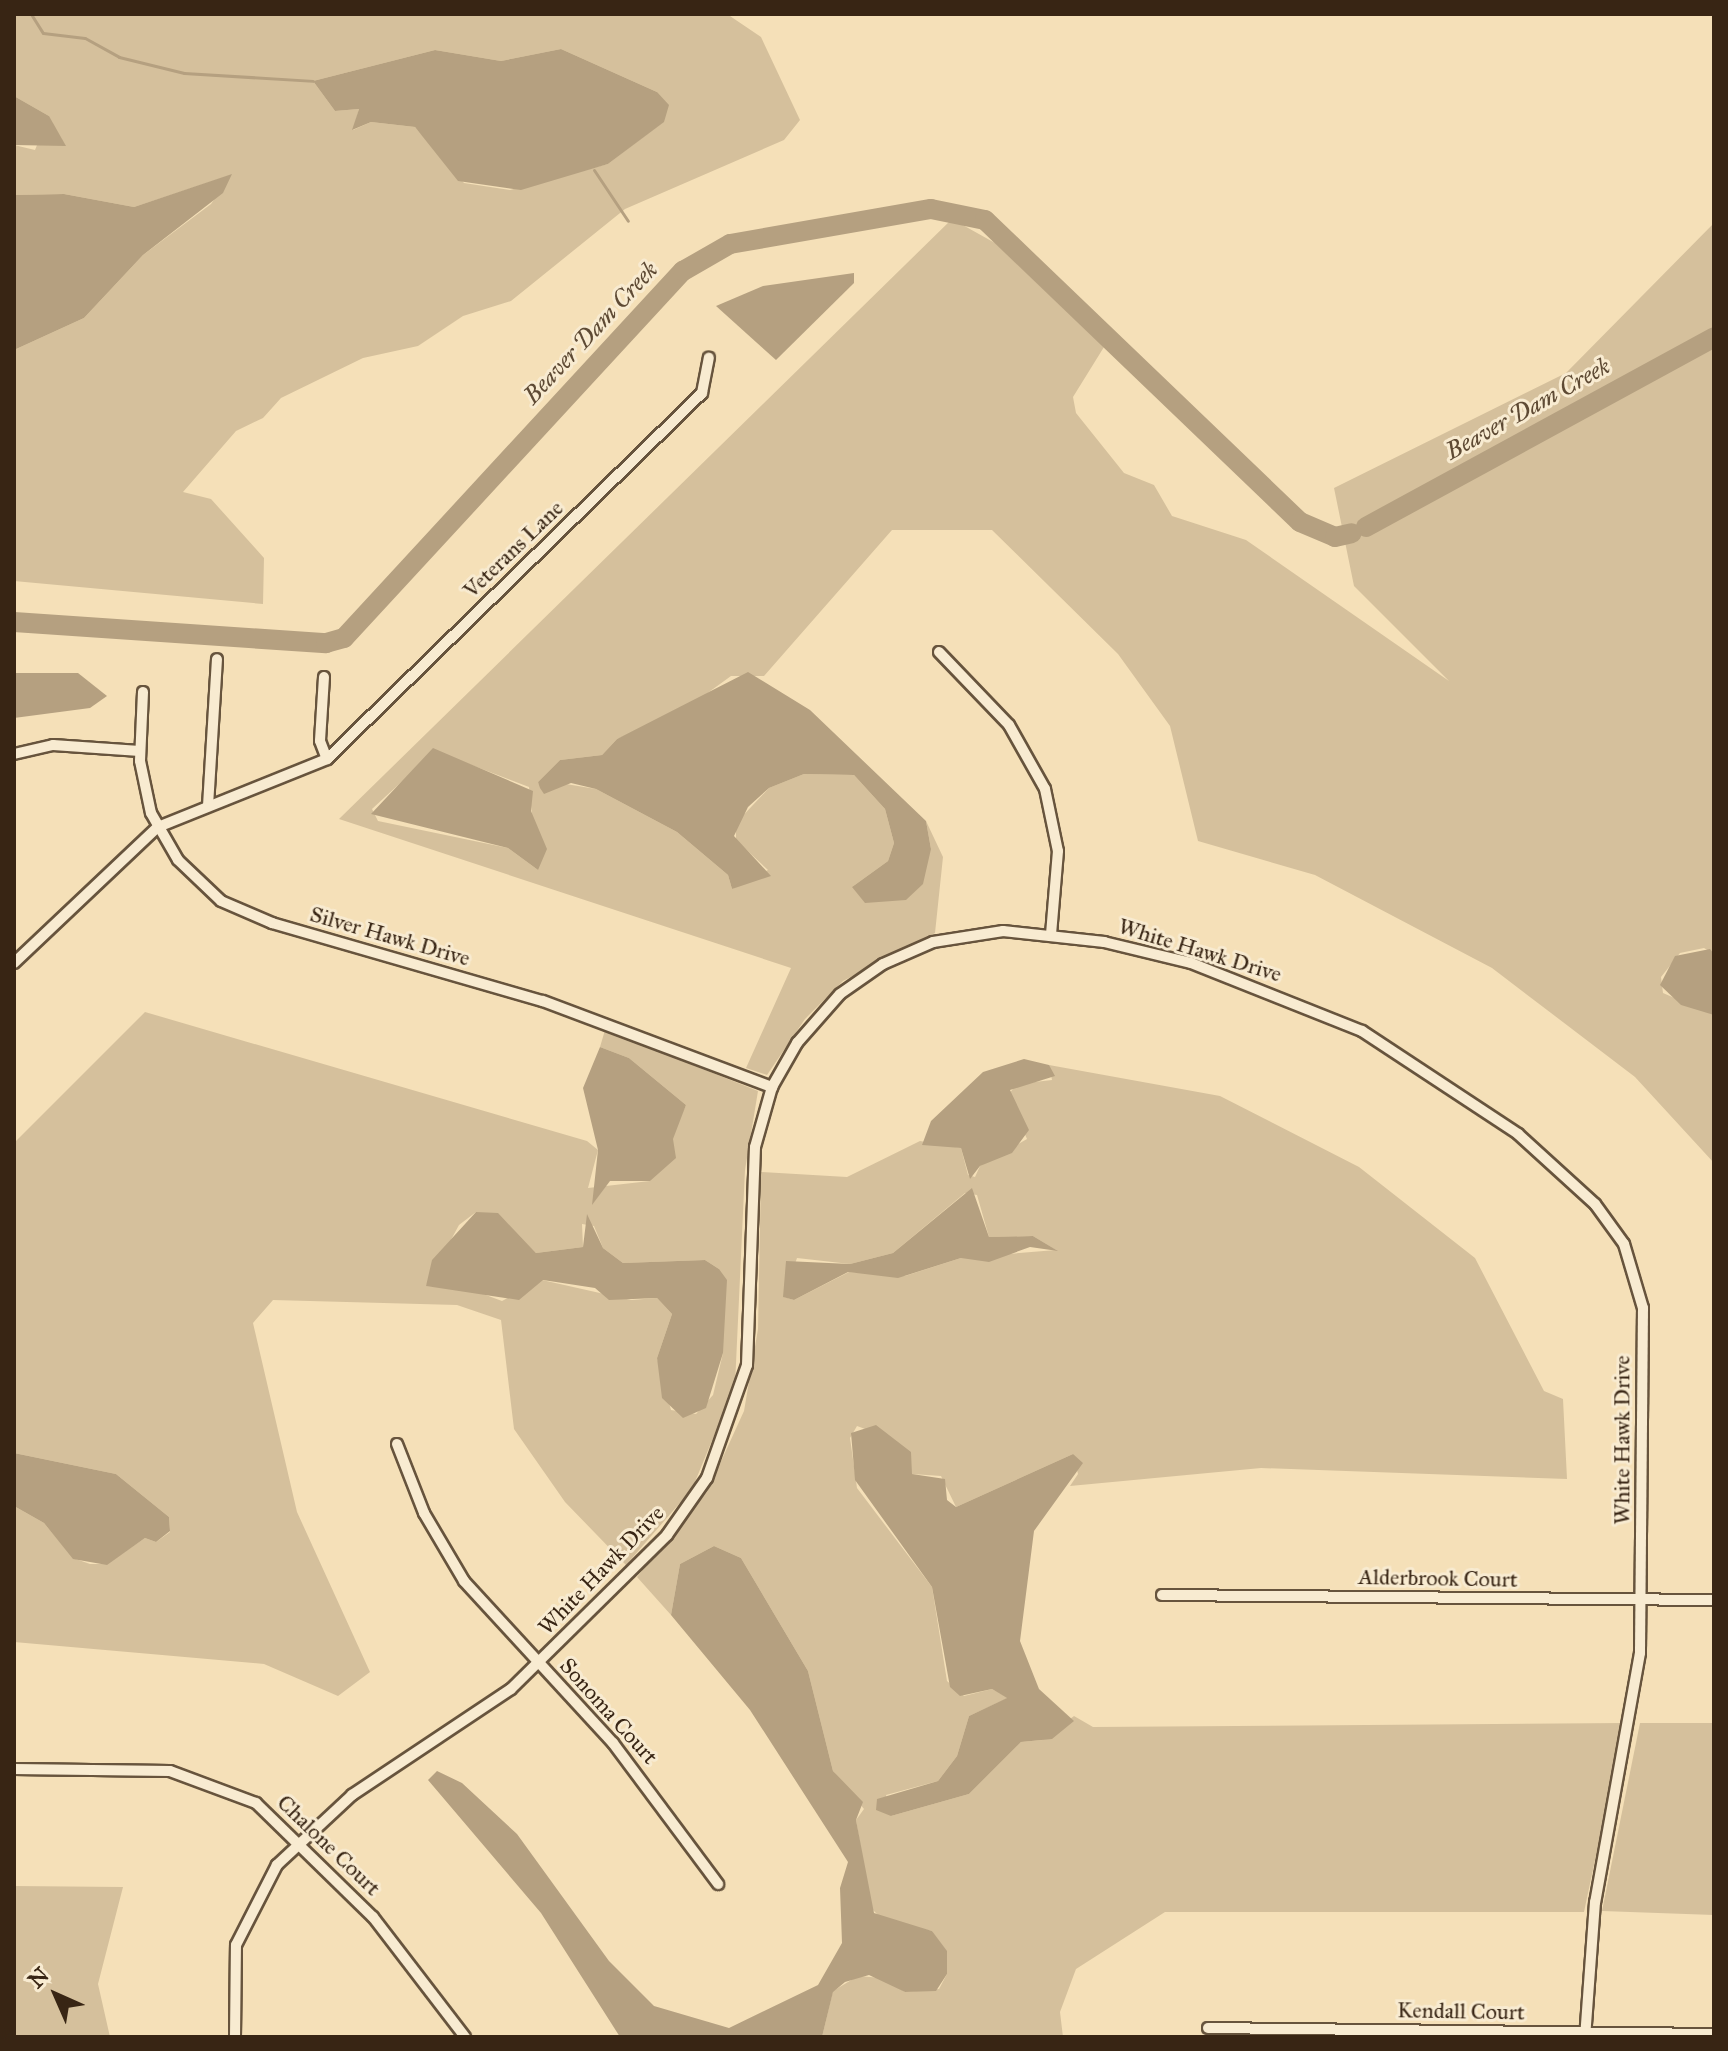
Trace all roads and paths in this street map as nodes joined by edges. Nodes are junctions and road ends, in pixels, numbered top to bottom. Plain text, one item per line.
1 (709, 358) dead end
2 (939, 652) dead end
3 (217, 659) dead end
4 (324, 677) dead end
5 (143, 692) dead end
6 (140, 751) junction
7 (14, 754) edge
8 (327, 759) junction
9 (208, 806) junction
10 (158, 827) junction
11 (1051, 934) junction
12 (14, 963) edge
13 (772, 1087) junction
14 (397, 1444) dead end
15 (1162, 1595) dead end
16 (1641, 1600) junction
17 (1714, 1600) edge
18 (539, 1663) junction
19 (14, 1769) edge
20 (300, 1841) junction
21 (718, 1884) dead end
22 (1208, 2028) dead end
23 (1428, 2034) edge
24 (1714, 2034) edge
25 (1585, 2035) edge
26 (235, 2037) edge
27 (465, 2037) edge

1 - 8 street, Veterans Lane
2 - 11 street
3 - 9 street
4 - 8 street
5 - 6 street, Silver Hawk Drive
6 - 7 street
6 - 10 street, Silver Hawk Drive
8 - 9 street, Veterans Lane
9 - 10 street, Veterans Lane
10 - 12 street
10 - 13 street, Silver Hawk Drive
11 - 13 street, White Hawk Drive
11 - 16 street, White Hawk Drive
13 - 18 street, White Hawk Drive
14 - 18 street, Sonoma Court
15 - 16 street, Alderbrook Court
16 - 17 street, Alderbrook Court
16 - 25 street, White Hawk Drive
18 - 20 street, White Hawk Drive
18 - 21 street, Sonoma Court
19 - 20 street, Chalone Court
20 - 26 street, White Hawk Drive
20 - 27 street, Chalone Court
22 - 23 street, Kendall Court
23 - 25 street, Kendall Court
24 - 25 street, Kendall Court

